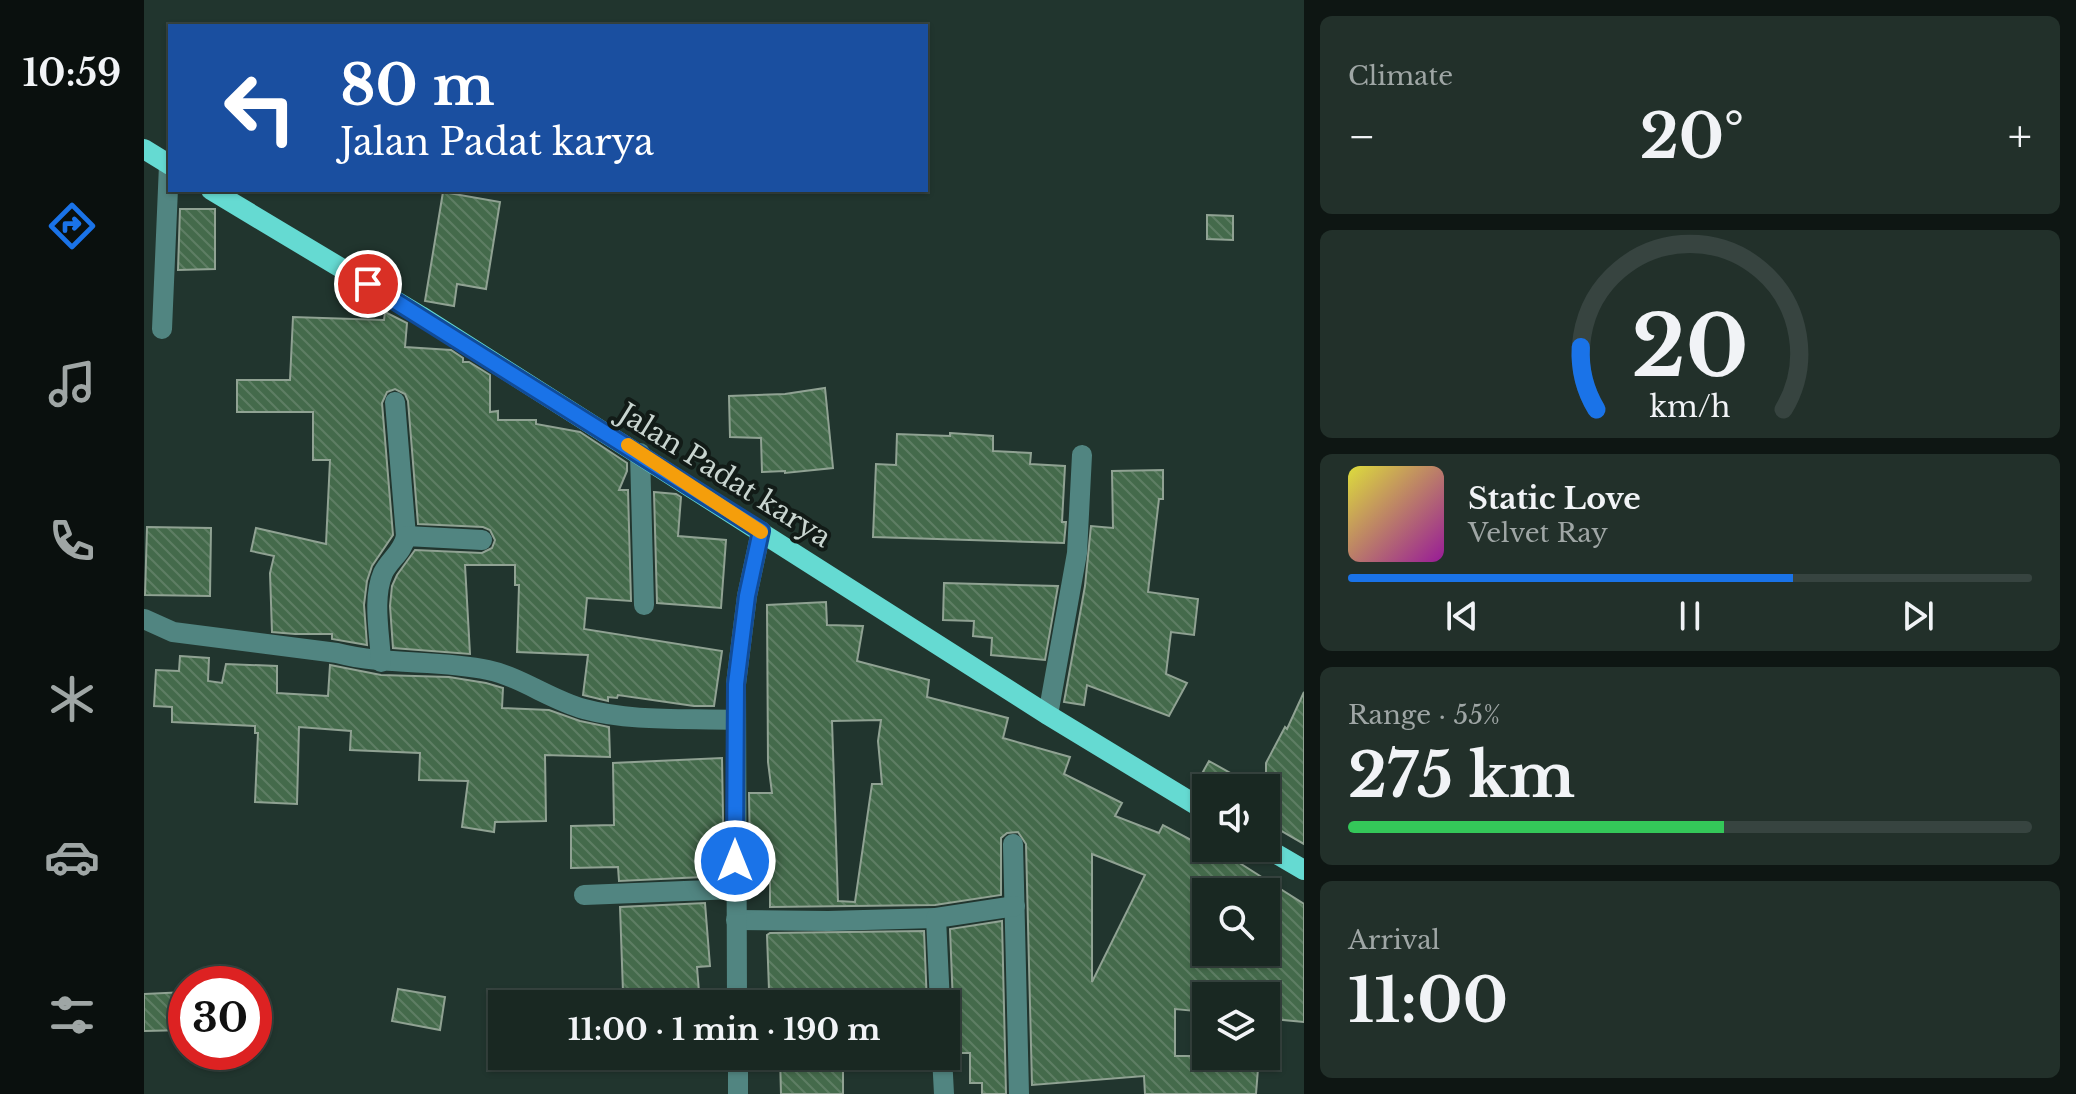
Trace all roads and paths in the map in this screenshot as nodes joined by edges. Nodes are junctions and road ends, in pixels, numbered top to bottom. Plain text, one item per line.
1 (144, 149) edge
2 (168, 164) edge
3 (169, 192) edge
4 (214, 192) edge
5 (162, 329) dead end
6 (395, 402) dead end
7 (640, 453) junction
8 (1082, 455) dead end
9 (761, 531) junction
10 (406, 536) junction
11 (482, 540) dead end
12 (644, 605) dead end
13 (144, 619) edge
14 (381, 662) junction
15 (1048, 715) junction
16 (736, 720) junction
17 (1192, 802) edge
18 (1013, 844) dead end
19 (1280, 856) edge
20 (1304, 870) edge
21 (735, 889) junction
22 (584, 895) dead end
23 (1015, 906) junction
24 (936, 918) junction
25 (736, 920) junction
26 (737, 990) edge
27 (939, 990) edge
28 (738, 1070) edge
29 (943, 1070) edge
30 (738, 1094) edge
31 (944, 1094) edge
32 (1019, 1094) edge

1 - 2 main road
3 - 5 street
4 - 7 main road, Jalan Padat karya
6 - 10 street
7 - 9 main road, Jalan Padat karya
7 - 12 street
8 - 15 street
9 - 15 main road, Jalan Padat karya
9 - 16 street
10 - 11 street
10 - 14 street
13 - 14 street
14 - 16 street
15 - 17 main road, Jalan Padat karya
16 - 21 street
18 - 23 street
19 - 20 main road
21 - 22 street
21 - 25 street
23 - 24 street
23 - 32 street
24 - 25 street
24 - 27 street
25 - 26 street
28 - 30 street
29 - 31 street

